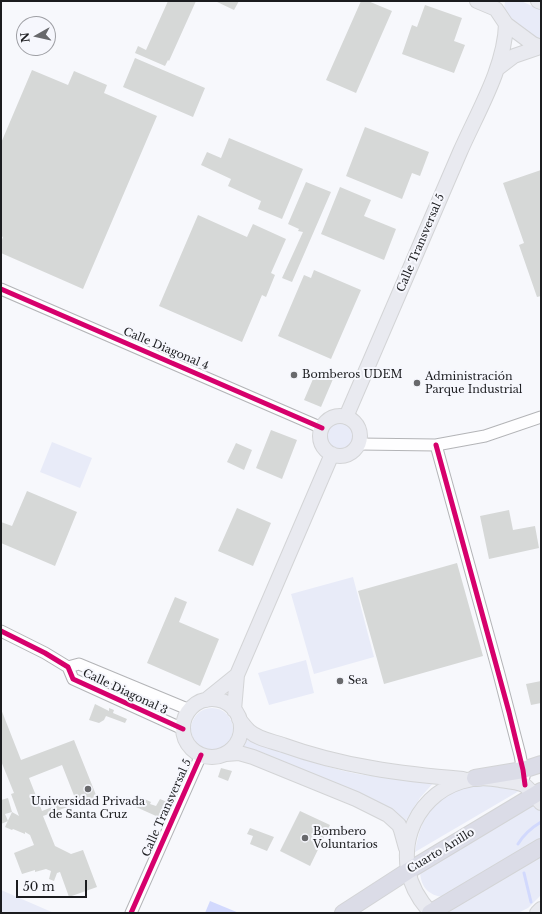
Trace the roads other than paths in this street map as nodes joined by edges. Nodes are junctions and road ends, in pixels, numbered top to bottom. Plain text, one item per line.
1 (477, 1) edge
2 (497, 5) edge
3 (506, 24) junction
4 (541, 47) edge
5 (498, 69) junction
6 (1, 289) edge
7 (346, 417) junction
8 (541, 417) edge
9 (322, 428) junction
10 (359, 444) junction
11 (436, 446) junction
12 (332, 454) junction
13 (1, 631) edge
14 (68, 667) junction
15 (237, 675) junction
16 (114, 679) junction
17 (107, 694) junction
18 (206, 700) junction
19 (190, 710) junction
20 (237, 715) junction
21 (184, 729) junction
22 (226, 754) junction
23 (201, 755) junction
24 (541, 764) edge
25 (472, 779) junction
26 (533, 789) edge
27 (541, 847) edge
28 (406, 852) junction
29 (408, 871) junction
30 (541, 909) edge
31 (131, 913) edge
32 (343, 913) edge
33 (430, 913) edge
34 (537, 913) edge

1 - 2 main road
2 - 3 main road
3 - 4 main road
3 - 5 main road, Calle Transversal 5
4 - 5 main road, Calle Transversal 5
5 - 7 main road, Calle Transversal 5
6 - 9 street, Calle Diagonal 4
7 - 9 main road
7 - 10 main road
8 - 11 street
9 - 12 main road
10 - 11 street
10 - 12 main road
11 - 26 street
12 - 15 main road
13 - 14 street, Calle Diagonal 3
14 - 16 street, Calle Diagonal 3
14 - 17 street, Calle Diagonal 3
15 - 18 main road
15 - 20 main road
16 - 17 street
16 - 19 street, Calle Diagonal 3
17 - 21 street, Calle Diagonal 3
18 - 19 main road
18 - 20 main road
19 - 21 main road
20 - 22 main road
20 - 25 main road
21 - 23 main road
22 - 23 main road
22 - 28 main road
23 - 31 street, Calle Transversal 5
24 - 26 highway
25 - 26 highway
25 - 28 main road
26 - 29 highway, Cuarto Anillo
27 - 33 highway
28 - 29 main road
29 - 32 highway, Cuarto Anillo
29 - 33 main road
30 - 34 main road

